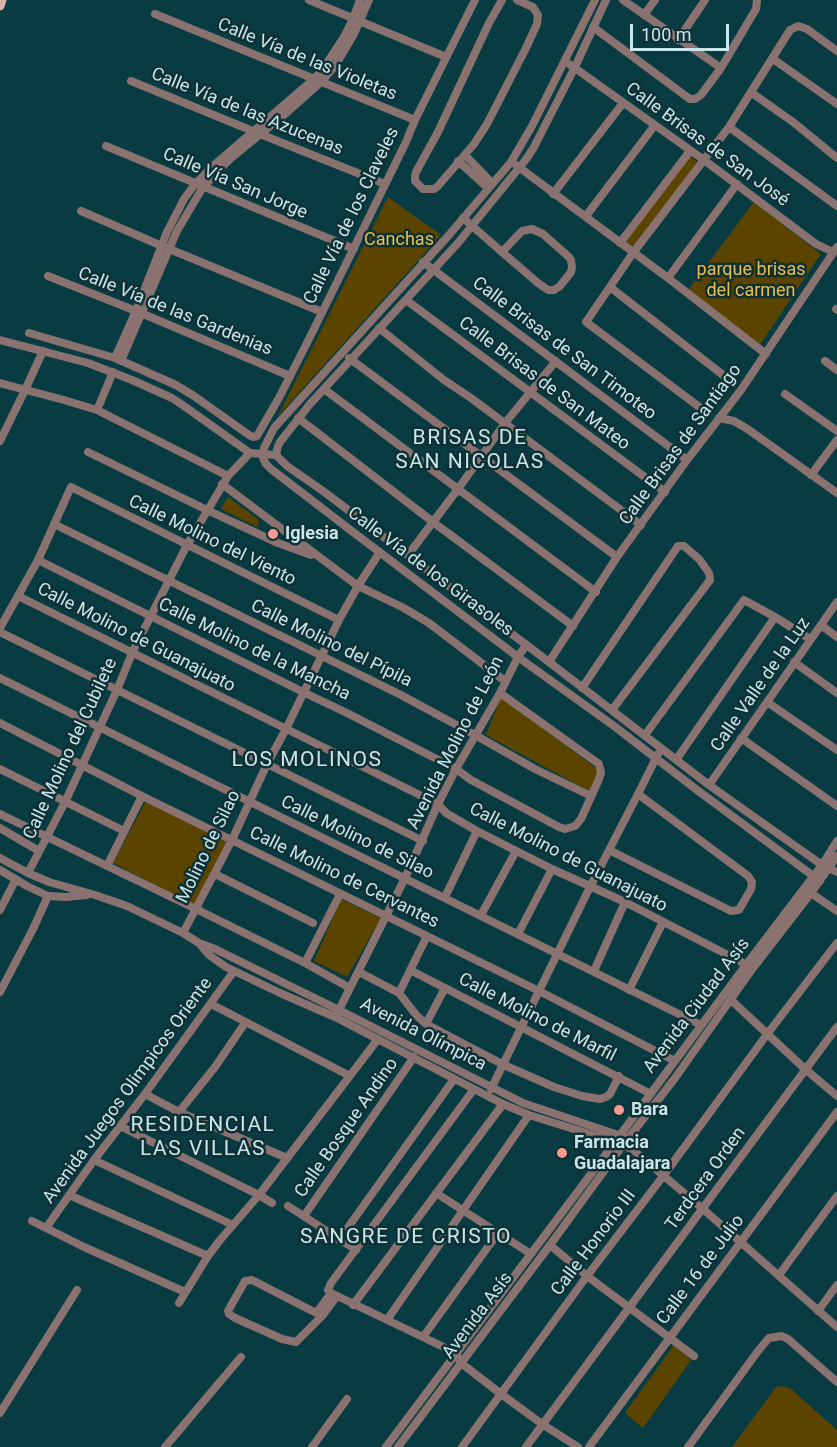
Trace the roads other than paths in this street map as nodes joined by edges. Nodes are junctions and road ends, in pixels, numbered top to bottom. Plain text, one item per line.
1 (2, 0) edge
2 (309, 0) edge
3 (360, 0) edge
4 (369, 0) edge
5 (475, 0) edge
6 (502, 0) edge
7 (517, 0) edge
8 (595, 0) edge
9 (606, 0) edge
10 (623, 0) edge
11 (655, 0) edge
12 (705, 0) edge
13 (758, 0) edge
14 (0, 6) edge
15 (155, 14) dead end
16 (644, 15) junction
17 (357, 20) junction
18 (593, 27) junction
19 (678, 40) junction
20 (837, 51) edge
21 (446, 57) junction
22 (773, 59) junction
23 (565, 61) junction
24 (574, 67) junction
25 (721, 68) junction
26 (317, 80) junction
27 (131, 81) dead end
28 (752, 93) junction
29 (623, 103) junction
30 (837, 104) edge
31 (415, 120) junction
32 (655, 124) junction
33 (729, 127) junction
34 (256, 133) junction
35 (106, 146) dead end
36 (690, 151) junction
37 (465, 155) junction
38 (837, 158) edge
39 (704, 160) junction
40 (458, 161) junction
41 (511, 162) junction
42 (520, 168) junction
43 (385, 184) junction
44 (737, 184) junction
45 (199, 185) junction
46 (490, 186) junction
47 (553, 194) junction
48 (837, 207) edge
49 (81, 211) dead end
50 (586, 216) junction
51 (463, 218) junction
52 (472, 226) junction
53 (449, 235) junction
54 (458, 243) junction
55 (620, 243) junction
56 (166, 247) junction
57 (354, 249) junction
58 (835, 250) edge
59 (502, 252) junction
60 (633, 253) junction
61 (423, 262) junction
62 (432, 270) junction
63 (48, 276) dead end
64 (668, 278) junction
65 (610, 287) junction
66 (406, 300) junction
67 (322, 312) junction
68 (139, 313) junction
69 (379, 328) junction
70 (29, 333) dead end
71 (0, 340) edge
72 (43, 351) junction
73 (343, 352) junction
74 (766, 354) junction
75 (351, 359) junction
76 (118, 360) junction
77 (825, 361) dead end
78 (556, 362) junction
79 (837, 370) edge
80 (113, 372) junction
81 (723, 375) dead end
82 (290, 376) junction
83 (0, 383) edge
84 (324, 389) junction
85 (25, 390) junction
86 (531, 392) junction
87 (784, 394) dead end
88 (702, 409) dead end
89 (97, 410) junction
90 (298, 418) junction
91 (719, 418) junction
92 (505, 423) junction
93 (3, 428) edge
94 (837, 431) edge
95 (837, 440) edge
96 (0, 441) edge
97 (88, 452) dead end
98 (250, 453) junction
99 (262, 453) junction
100 (276, 455) junction
101 (482, 457) junction
102 (687, 460) junction
103 (811, 475) junction
104 (228, 476) junction
105 (222, 484) junction
106 (458, 489) junction
107 (665, 492) junction
108 (837, 493) edge
109 (207, 510) junction
110 (433, 522) junction
111 (54, 524) junction
112 (641, 525) junction
113 (187, 545) junction
114 (380, 552) junction
115 (408, 555) junction
116 (318, 557) junction
117 (617, 557) junction
118 (38, 560) junction
119 (169, 581) junction
120 (358, 586) junction
121 (596, 592) junction
122 (18, 596) junction
123 (837, 602) edge
124 (150, 616) junction
125 (775, 617) junction
126 (339, 620) junction
127 (820, 625) junction
128 (573, 626) junction
129 (0, 630) edge
130 (837, 637) edge
131 (810, 639) junction
132 (526, 645) junction
133 (132, 653) junction
134 (321, 656) junction
135 (518, 657) junction
136 (549, 662) junction
137 (794, 662) junction
138 (0, 678) edge
139 (505, 681) junction
140 (582, 687) junction
141 (117, 690) junction
142 (303, 692) junction
143 (500, 693) junction
144 (837, 693) edge
145 (767, 702) junction
146 (612, 710) junction
147 (0, 723) edge
148 (100, 728) junction
149 (286, 729) junction
150 (476, 735) junction
151 (645, 735) junction
152 (741, 738) junction
153 (661, 748) junction
154 (837, 750) edge
155 (656, 758) junction
156 (676, 760) junction
157 (267, 764) junction
158 (82, 765) junction
159 (0, 769) edge
160 (456, 770) junction
161 (709, 785) junction
162 (638, 795) junction
163 (142, 796) junction
164 (591, 796) junction
165 (249, 801) junction
166 (65, 802) junction
167 (438, 804) junction
168 (837, 806) edge
169 (0, 814) edge
170 (0, 828) edge
171 (124, 831) junction
172 (477, 831) junction
173 (46, 837) junction
174 (232, 840) junction
175 (423, 841) junction
176 (837, 841) edge
177 (609, 850) junction
178 (39, 851) junction
179 (516, 851) junction
180 (837, 856) edge
181 (0, 858) edge
182 (107, 866) junction
183 (829, 868) edge
184 (552, 869) junction
185 (0, 870) edge
186 (28, 873) junction
187 (214, 874) junction
188 (405, 878) junction
189 (817, 878) junction
190 (16, 879) junction
191 (590, 887) junction
192 (811, 892) junction
193 (340, 894) junction
194 (95, 895) junction
195 (48, 896) junction
196 (445, 897) junction
197 (625, 902) junction
198 (196, 909) junction
199 (0, 910) edge
200 (837, 911) edge
201 (482, 915) junction
202 (387, 916) junction
203 (663, 922) junction
204 (313, 923) dead end
205 (183, 933) junction
206 (518, 934) junction
207 (427, 936) junction
208 (199, 943) junction
209 (837, 943) edge
210 (558, 954) junction
211 (305, 963) junction
212 (749, 967) junction
213 (410, 970) junction
214 (234, 971) junction
215 (594, 971) junction
216 (358, 972) junction
217 (350, 988) junction
218 (444, 988) junction
219 (629, 990) junction
220 (539, 991) junction
221 (0, 992) edge
222 (399, 993) junction
223 (731, 1000) junction
224 (211, 1004) junction
225 (337, 1013) junction
226 (245, 1023) junction
227 (426, 1024) junction
228 (701, 1025) junction
229 (522, 1027) junction
230 (837, 1027) edge
231 (768, 1033) junction
232 (378, 1039) junction
233 (414, 1057) junction
234 (675, 1061) junction
235 (504, 1065) junction
236 (805, 1069) junction
237 (350, 1076) junction
238 (619, 1076) junction
239 (454, 1079) junction
240 (492, 1087) junction
241 (474, 1089) junction
242 (145, 1094) junction
243 (651, 1094) junction
244 (487, 1096) junction
245 (837, 1096) edge
246 (503, 1104) junction
247 (179, 1112) junction
248 (837, 1112) edge
249 (529, 1115) junction
250 (120, 1126) junction
251 (622, 1140) junction
252 (287, 1158) junction
253 (94, 1160) junction
254 (664, 1175) junction
255 (436, 1193) junction
256 (69, 1195) junction
257 (259, 1195) junction
258 (837, 1196) edge
259 (272, 1203) dead end
260 (288, 1206) dead end
261 (703, 1209) junction
262 (462, 1210) junction
263 (304, 1216) junction
264 (32, 1221) dead end
265 (233, 1225) junction
266 (46, 1228) junction
267 (498, 1233) junction
268 (339, 1240) junction
269 (741, 1243) junction
270 (550, 1245) junction
271 (356, 1250) junction
272 (531, 1254) junction
273 (208, 1256) junction
274 (779, 1275) junction
275 (587, 1276) junction
276 (837, 1285) edge
277 (78, 1290) dead end
278 (185, 1292) junction
279 (334, 1295) junction
280 (179, 1303) dead end
281 (353, 1305) junction
282 (629, 1306) junction
283 (818, 1311) junction
284 (319, 1314) junction
285 (387, 1320) junction
286 (837, 1327) edge
287 (423, 1336) junction
288 (670, 1336) junction
289 (456, 1353) junction
290 (693, 1356) dead end
291 (242, 1357) dead end
292 (461, 1363) junction
293 (837, 1382) edge
294 (501, 1394) junction
295 (347, 1399) dead end
296 (0, 1413) edge
297 (542, 1424) junction
298 (165, 1447) edge
299 (312, 1447) edge
300 (386, 1447) edge
301 (398, 1447) edge
302 (462, 1447) edge
303 (526, 1447) edge
304 (578, 1447) edge
305 (589, 1447) edge
306 (688, 1447) edge

1 - 14 main road
2 - 17 street
3 - 17 street
4 - 17 street
5 - 21 street, Calle Vía de los Claveles
6 - 40 street
7 - 37 street
8 - 23 street
9 - 18 street
10 - 16 street
11 - 16 street
12 - 19 street
13 - 25 street
15 - 26 street, Calle Vía de las Violetas
16 - 19 street
17 - 21 street
17 - 26 street
18 - 24 street
18 - 25 street
19 - 25 street
20 - 22 street
21 - 31 street, Calle Vía de los Claveles
22 - 28 street
22 - 30 street
23 - 24 street, Calle Brisas de San José
23 - 41 street
24 - 29 street, Calle Brisas de San José
24 - 42 street
26 - 31 street, Calle Vía de las Violetas
26 - 34 street
27 - 34 street, Calle Vía de las Azucenas
28 - 33 street
28 - 38 street
29 - 32 street, Calle Brisas de San José
29 - 47 street
31 - 43 street, Calle Vía de los Claveles
32 - 36 street, Calle Brisas de San José
32 - 50 street
33 - 39 street
33 - 48 street
34 - 43 street, Calle Vía de las Azucenas
34 - 45 street
35 - 45 street, Calle Vía San Jorge
36 - 39 street, Calle Brisas de San José
36 - 55 street
37 - 40 street
37 - 46 street
39 - 44 street, Calle Brisas de San José
39 - 60 street
40 - 46 street
41 - 42 street
41 - 46 street
42 - 47 street
42 - 52 street
43 - 57 street, Calle Vía de los Claveles
44 - 58 street, Calle Brisas de San José
44 - 64 street
45 - 56 street
45 - 57 street, Calle Vía San Jorge
46 - 51 street
47 - 50 street
49 - 56 street
50 - 55 street
51 - 52 street
51 - 53 street
52 - 54 street
52 - 59 street
53 - 54 street
53 - 61 street
54 - 62 street
55 - 60 street
56 - 67 street
56 - 68 street
57 - 67 street, Calle Vía de los Claveles
58 - 74 street, Calle Brisas de Santiago
59 - 59 street
60 - 64 street
60 - 65 street
61 - 62 street, Calle Brisas de San Timoteo
61 - 73 street
62 - 66 street
62 - 78 street, Calle Brisas de San Timoteo
63 - 68 street, Calle Vía de las Gardenias
64 - 74 street
65 - 81 street
65 - 88 street
66 - 69 street
66 - 86 street, Calle Brisas de San Mateo
67 - 82 street, Calle Vía de los Claveles
68 - 76 street
68 - 82 street, Calle Vía de las Gardenias
69 - 75 street
69 - 92 street
70 - 76 street
71 - 72 street
72 - 80 street
72 - 85 street
73 - 75 street
73 - 99 street
74 - 91 street, Calle Brisas de Santiago
75 - 84 street
75 - 101 street
76 - 82 street, Calle Vía de los Claveles
77 - 79 street
78 - 86 street
78 - 102 street, Calle Brisas de San Timoteo
80 - 89 street
80 - 98 street
83 - 85 street
84 - 90 street
84 - 106 street
85 - 89 street
85 - 93 street
86 - 92 street
86 - 107 street, Calle Brisas de San Mateo
87 - 94 street
89 - 104 street
90 - 100 street
90 - 110 street
91 - 102 street, Calle Brisas de Santiago
91 - 103 street
92 - 101 street
92 - 112 street
93 - 96 street
95 - 103 street
97 - 109 street
98 - 99 street
98 - 104 street, Calle Molino del Cubilete
99 - 100 street
99 - 114 street, Calle Vía de los Girasoles
100 - 115 street, Calle Vía de los Girasoles
101 - 106 street
101 - 117 street
102 - 107 street, Calle Brisas de Santiago
103 - 108 street
104 - 105 street, Calle Molino del Cubilete
105 - 109 street, Calle Molino del Cubilete
105 - 116 street
106 - 110 street
106 - 121 street
107 - 112 street, Calle Brisas de Santiago
109 - 113 street, Calle Molino del Cubilete
109 - 116 street
110 - 115 street
110 - 128 street
111 - 113 street, Calle Molino del Viento
111 - 118 street
111 - 119 street, Calle Molino del Pípila
112 - 117 street, Calle Brisas de Santiago
113 - 119 street, Calle Molino del Cubilete
113 - 126 street, Calle Molino del Viento
114 - 120 street, Molino de Silao
114 - 135 street, Calle Vía de los Girasoles
115 - 132 street, Calle Vía de los Girasoles
116 - 120 street
117 - 121 street, Calle Brisas de Santiago
118 - 122 street
118 - 124 street, Calle Molino de la Mancha
119 - 124 street, Calle Molino del Cubilete
119 - 134 street, Calle Molino del Pípila
120 - 126 street, Molino de Silao
120 - 139 street
121 - 128 street, Calle Brisas de Santiago
122 - 129 street
122 - 133 street, Calle Molino de Guanajuato
123 - 127 street, Calle Valle de la Luz
124 - 133 street, Calle Molino del Cubilete
124 - 142 street, Calle Molino de la Mancha
125 - 131 street
125 - 151 street
125 - 156 street
126 - 134 street, Molino de Silao
127 - 130 street
127 - 131 street, Calle Valle de la Luz
128 - 136 street, Calle Brisas de Santiago
129 - 141 street
131 - 137 street, Calle Valle de la Luz
132 - 135 street, Avenida Molino de León
132 - 136 street, Calle Vía de los Girasoles
133 - 141 street, Calle Molino del Cubilete
133 - 149 street, Calle Molino de Guanajuato
134 - 142 street, Molino de Silao
134 - 150 street, Calle Molino del Pípila
135 - 139 street, Avenida Molino de León
135 - 155 street, Calle Vía de los Girasoles
136 - 140 street, Calle Vía de los Girasoles
137 - 144 street
137 - 145 street, Calle Valle de la Luz
138 - 148 street, Calle Molino de Silao
139 - 143 street, Avenida Molino de León
140 - 146 street, Calle Vía de los Girasoles
140 - 146 street
141 - 148 street, Calle Molino del Cubilete
141 - 157 street
142 - 149 street, Molino de Silao
142 - 160 street, Calle Molino de la Mancha
143 - 150 street, Avenida Molino de León
143 - 164 street, Calle Molino de la Mancha
145 - 152 street, Calle Valle de la Luz
145 - 154 street
146 - 151 street, Calle Vía de los Girasoles
147 - 158 street, Calle Molino de Cervantes
148 - 158 street, Calle Molino del Cubilete
148 - 165 street, Calle Molino de Silao
149 - 157 street, Molino de Silao
149 - 167 street, Calle Molino de Guanajuato
150 - 160 street, Avenida Molino de León
150 - 164 street, Calle Molino del Pípila
151 - 153 street, Calle Vía de los Girasoles
152 - 161 street, Calle Valle de la Luz
152 - 168 street
153 - 155 street
153 - 156 street, Calle Vía de los Girasoles
155 - 162 street
155 - 189 street, Calle Vía de los Girasoles
156 - 161 street, Calle Vía de los Girasoles
157 - 165 street, Molino de Silao
157 - 175 street
158 - 163 street, Calle Molino de Cervantes
158 - 166 street, Calle Molino del Cubilete
159 - 166 street
160 - 164 street, Calle Molino de la Mancha
160 - 167 street, Avenida Molino de León
161 - 183 street, Calle Vía de los Girasoles
162 - 177 street
162 - 177 street
163 - 171 street
163 - 174 street, Calle Molino de Cervantes
165 - 174 street, Molino de Silao
165 - 188 street, Calle Molino de Silao
166 - 171 street
166 - 173 street, Calle Molino del Cubilete
167 - 172 street, Calle Molino de Guanajuato
167 - 175 street, Avenida Molino de León
169 - 173 street
170 - 178 street
171 - 182 street
172 - 179 street, Calle Molino de Guanajuato
172 - 196 street
173 - 178 street, Calle Molino del Cubilete
173 - 182 street
174 - 187 street, Molino de Silao
174 - 193 street, Calle Molino de Cervantes
175 - 188 street, Avenida Molino de León
176 - 183 street, Avenida Ciudad Asís
177 - 191 street
178 - 186 street, Calle Molino del Cubilete
179 - 184 street, Calle Molino de Guanajuato
179 - 201 street
180 - 183 street, Avenida Ciudad Asís
181 - 186 street, Avenida Olímpica
182 - 198 street
183 - 189 street, Avenida Ciudad Asís
184 - 191 street, Calle Molino de Guanajuato
184 - 206 street
185 - 190 street, Avenida Olímpica
186 - 194 street, Avenida Olímpica
187 - 198 street, Molino de Silao
187 - 204 street
188 - 196 street, Calle Molino de Silao
188 - 202 street, Avenida Molino de León
189 - 192 street, Avenida Ciudad Asís
189 - 212 street, Avenida Ciudad Asís
190 - 195 street, Avenida Olímpica
190 - 199 street
191 - 197 street, Calle Molino de Guanajuato
191 - 210 street
192 - 200 street
192 - 212 street, Avenida Ciudad Asís
193 - 202 street, Calle Molino de Cervantes
193 - 211 street
194 - 195 street, Avenida Olímpica
194 - 205 street, Avenida Olímpica
195 - 221 street
196 - 201 street, Calle Molino de Silao
197 - 203 street, Calle Molino de Guanajuato
197 - 215 street
198 - 205 street, Molino de Silao
198 - 211 street
201 - 206 street, Calle Molino de Silao
202 - 207 street, Calle Molino de Cervantes
202 - 216 street, Avenida Molino de León
203 - 212 street, Calle Molino de Guanajuato
203 - 219 street
205 - 208 street, Avenida Olímpica
206 - 210 street, Calle Molino de Silao
207 - 213 street
207 - 220 street, Calle Molino de Cervantes
208 - 214 street, Avenida Olímpica
208 - 225 street, Avenida Olímpica
209 - 231 street, Calle Honorio III
210 - 215 street, Calle Molino de Silao
210 - 220 street
211 - 217 street
212 - 223 street, Avenida Ciudad Asís
212 - 228 street, Avenida Ciudad Asís
213 - 218 street, Calle Molino de Marfil
213 - 222 street
214 - 224 street, Avenida Juegos Olimpicos Oriente
214 - 225 street, Avenida Olímpica
215 - 219 street, Calle Molino de Silao
216 - 217 street, Avenida Molino de León
216 - 222 street
217 - 225 street, Avenida Molino de León
218 - 227 street
218 - 229 street, Calle Molino de Marfil
219 - 228 street, Calle Molino de Silao
220 - 229 street
220 - 234 street, Calle Molino de Cervantes
222 - 227 street
223 - 231 street
223 - 251 street, Avenida Ciudad Asís
224 - 226 street
224 - 242 street, Avenida Juegos Olimpicos Oriente
225 - 232 street, Avenida Olímpica
225 - 240 street, Avenida Olímpica
226 - 237 street
226 - 247 street
227 - 235 street
228 - 234 street, Avenida Ciudad Asís
229 - 235 street
229 - 238 street, Calle Molino de Marfil
230 - 236 street, Terdcera Orden
231 - 236 street
231 - 254 street, Calle Honorio III
232 - 233 street, Avenida Olímpica
232 - 237 street
233 - 239 street, Avenida Olímpica
233 - 263 street, Calle Bosque Andino
234 - 243 street, Avenida Ciudad Asís
235 - 238 street
235 - 240 street
236 - 245 street
236 - 261 street, Terdcera Orden
237 - 252 street
238 - 243 street, Calle Molino de Marfil
239 - 241 street, Avenida Olímpica
239 - 268 street
240 - 244 street
240 - 251 street, Avenida Olímpica
241 - 244 street, Avenida Olímpica
241 - 271 street
242 - 247 street
242 - 250 street, Avenida Juegos Olimpicos Oriente
243 - 251 street, Avenida Ciudad Asís
244 - 246 street, Avenida Olímpica
246 - 249 street, Avenida Olímpica
246 - 255 street
247 - 252 street
248 - 269 street, Calle 16 de Julio
249 - 251 street, Avenida Olímpica
249 - 262 street
250 - 253 street, Avenida Juegos Olimpicos Oriente
250 - 257 street
251 - 254 street
251 - 270 street, Avenida Asís
251 - 272 street, Avenida Ciudad Asís
252 - 257 street
253 - 256 street, Avenida Juegos Olimpicos Oriente
253 - 265 street
254 - 261 street
254 - 275 street, Calle Honorio III
255 - 262 street
255 - 281 street
256 - 266 street, Avenida Juegos Olimpicos Oriente
256 - 273 street
257 - 259 street
257 - 265 street
258 - 274 street
260 - 263 street
261 - 269 street
261 - 282 street, Terdcera Orden
262 - 267 street
262 - 285 street
263 - 268 street
264 - 266 street
265 - 273 street
266 - 278 street
267 - 272 street
267 - 287 street
268 - 271 street
269 - 274 street
269 - 288 street, Calle 16 de Julio
270 - 275 street
270 - 292 street, Avenida Asís
271 - 279 street
272 - 289 street, Avenida Ciudad Asís
273 - 278 street
274 - 283 street
275 - 282 street
275 - 294 street, Calle Honorio III
276 - 283 street
277 - 296 street
278 - 280 street
279 - 281 street
279 - 284 street
281 - 285 street
282 - 288 street
282 - 297 street, Terdcera Orden
283 - 286 street
284 - 284 street
285 - 287 street
287 - 289 street
288 - 290 street
288 - 305 street, Calle 16 de Julio
289 - 292 street
289 - 300 street, Avenida Ciudad Asís
291 - 298 street
292 - 294 street
292 - 301 street, Avenida Asís
293 - 306 street
294 - 297 street
294 - 302 street, Calle Honorio III
295 - 299 street
297 - 303 street, Terdcera Orden
297 - 304 street

